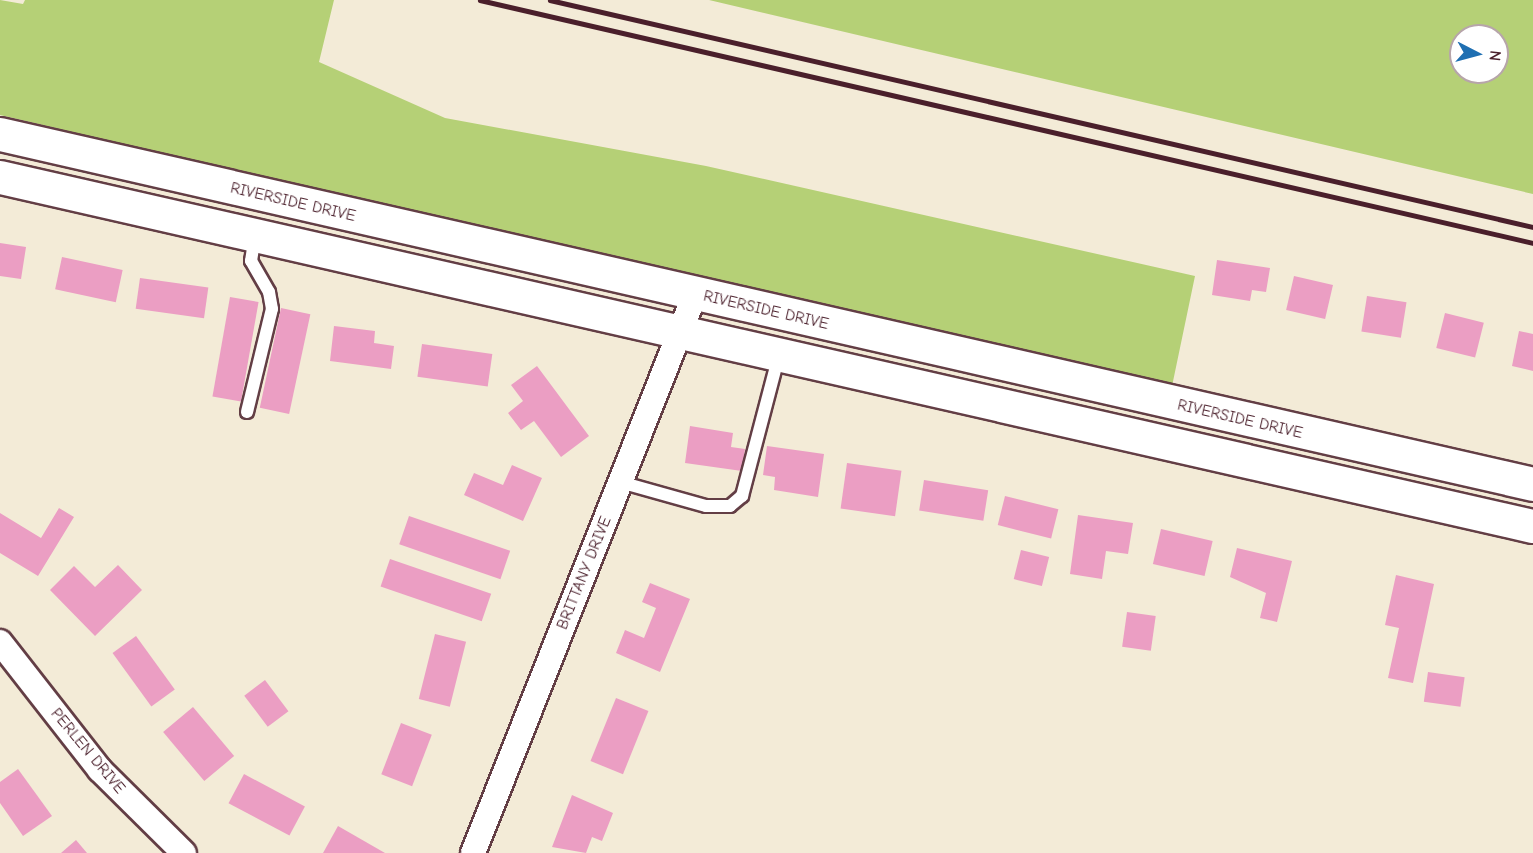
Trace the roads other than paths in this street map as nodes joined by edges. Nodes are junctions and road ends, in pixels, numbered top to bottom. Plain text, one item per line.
1 (0, 134) edge
2 (0, 177) edge
3 (255, 235) junction
4 (695, 294) junction
5 (680, 330) junction
6 (779, 354) junction
7 (1189, 407) junction
8 (247, 412) dead end
9 (1179, 448) junction
10 (620, 482) junction
11 (1533, 484) edge
12 (1533, 526) edge
13 (0, 642) edge
14 (184, 853) edge
15 (473, 853) edge

1 - 4 street, RIVERSIDE DRIVE
2 - 3 street
3 - 5 street
3 - 8 lane
4 - 5 street, BRITTANY DRIVE
4 - 7 street, RIVERSIDE DRIVE
5 - 6 street
5 - 10 street, BRITTANY DRIVE
6 - 9 street
6 - 10 lane
7 - 9 street
7 - 11 street, RIVERSIDE DRIVE
9 - 12 street
10 - 15 street, BRITTANY DRIVE
13 - 14 street, PERLEN DRIVE

